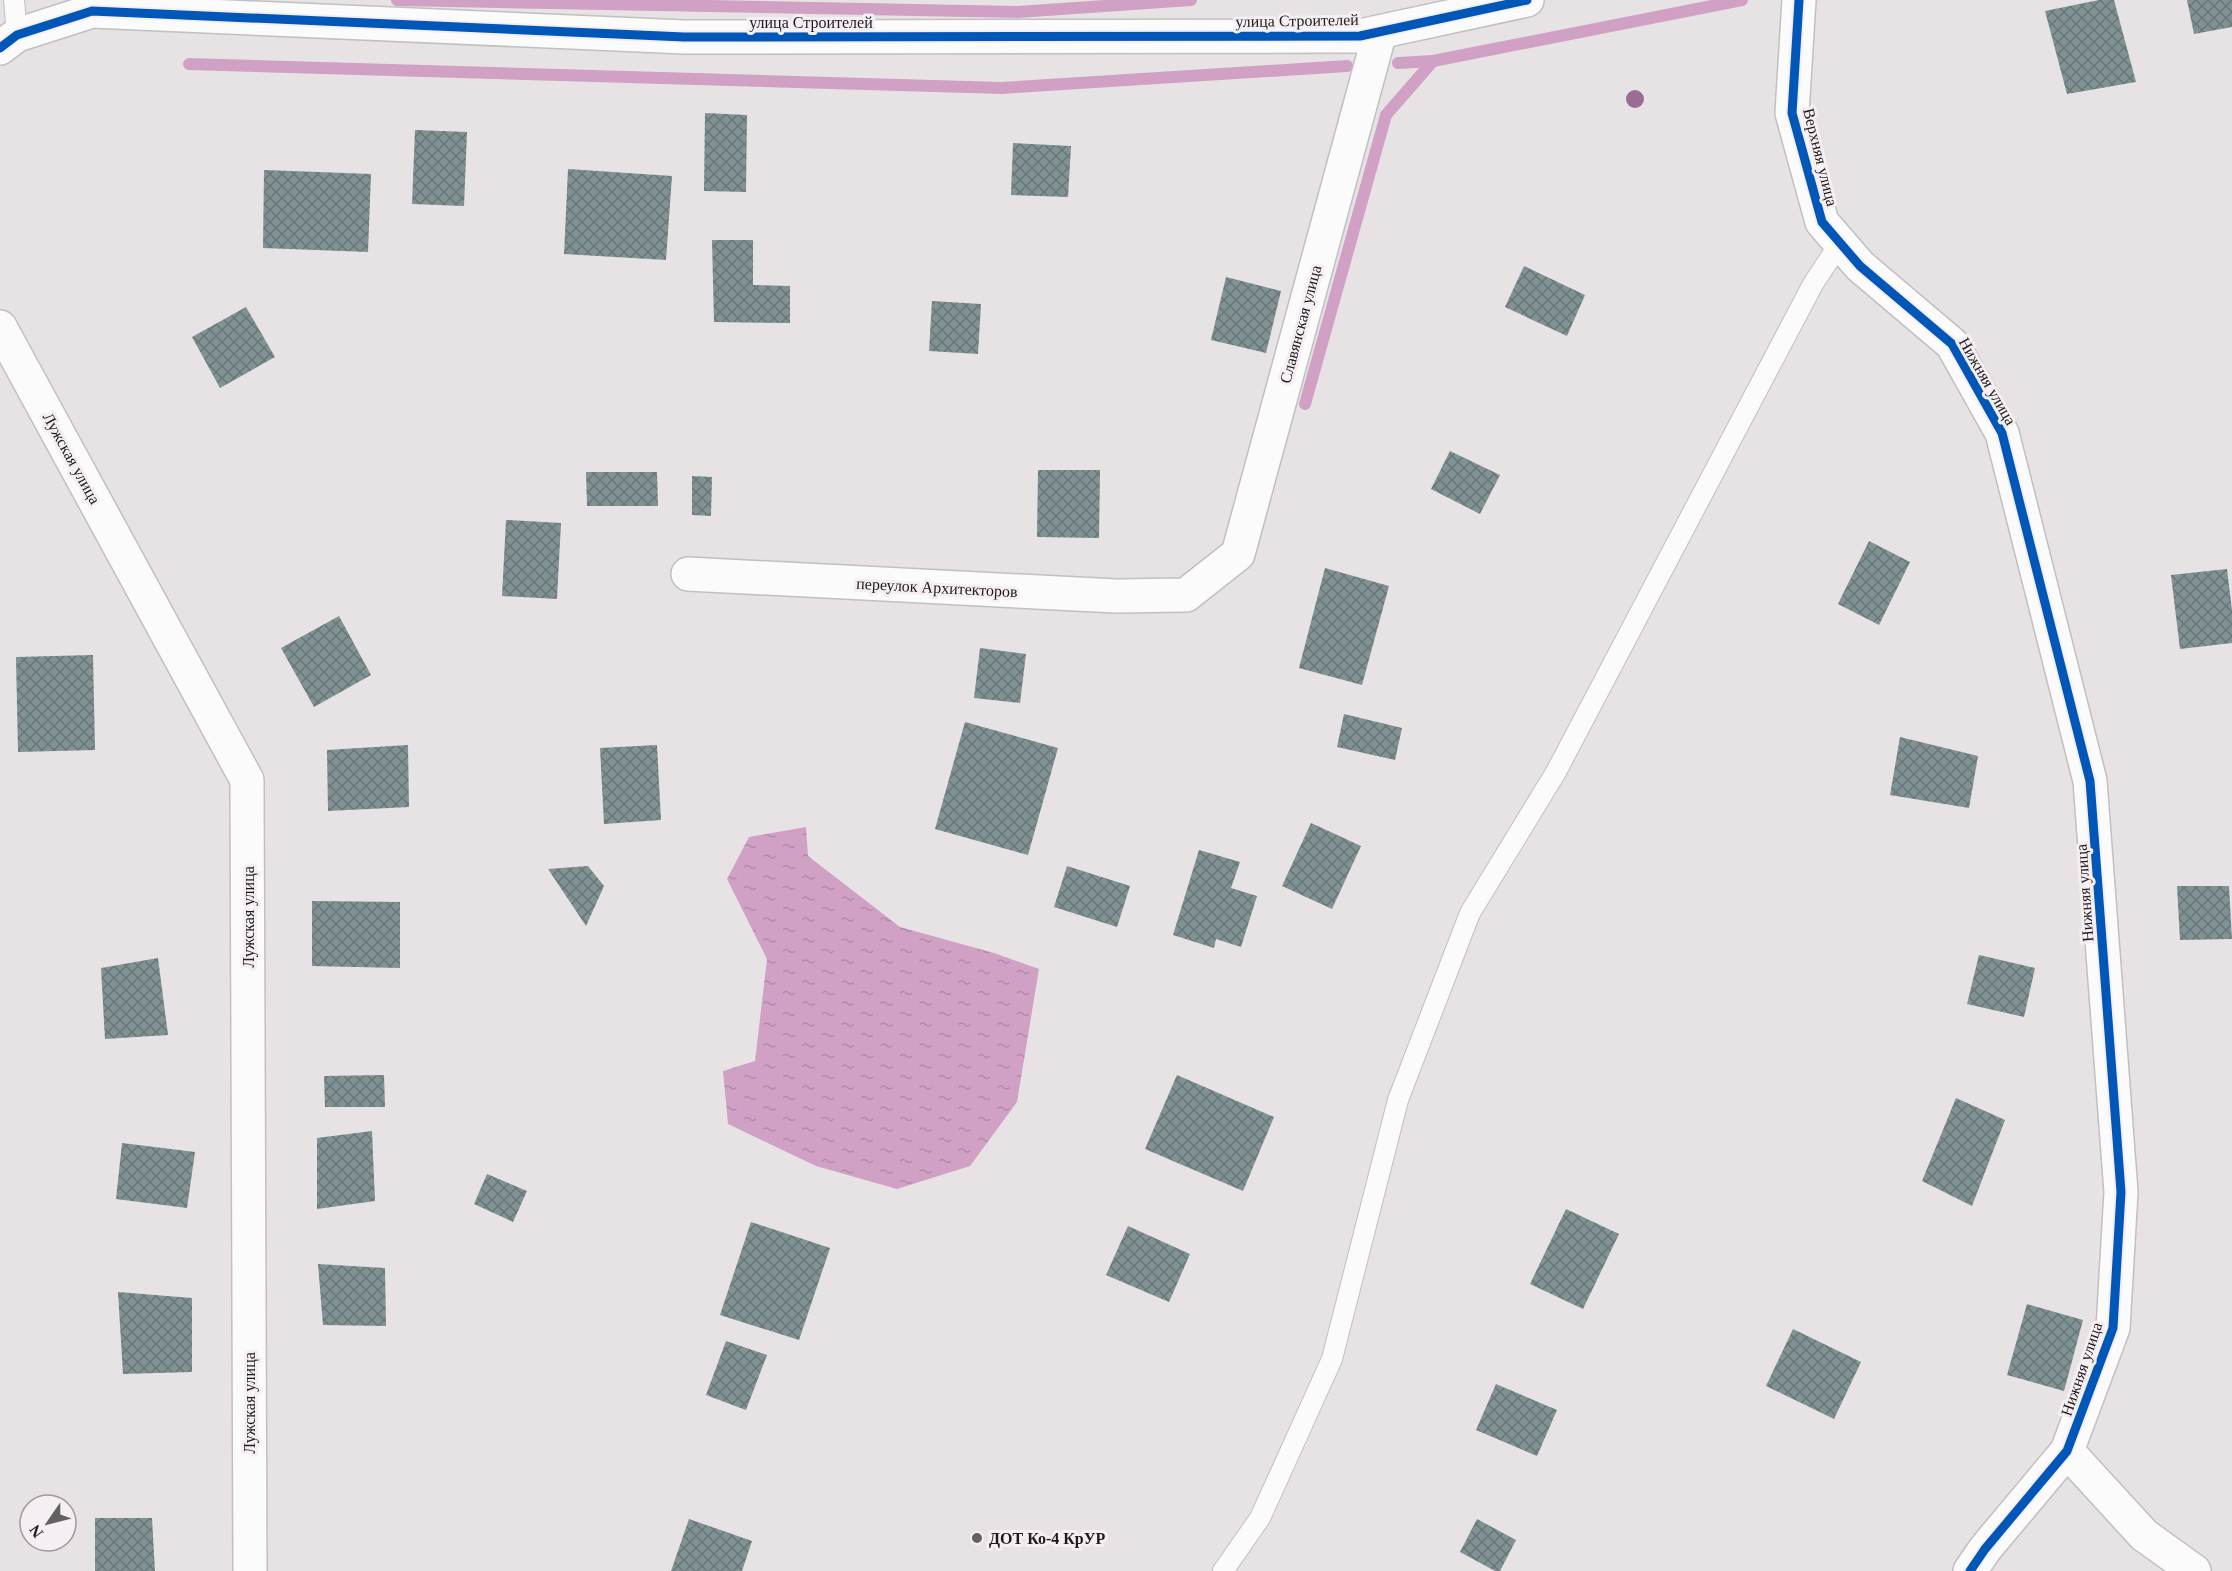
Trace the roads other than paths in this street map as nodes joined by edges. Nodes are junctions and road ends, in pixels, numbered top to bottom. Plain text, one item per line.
1 (14, 0) edge
2 (1527, 0) edge
3 (1799, 0) edge
4 (327, 11) edge
5 (1380, 32) junction
6 (6, 36) edge
7 (1840, 243) junction
8 (0, 327) edge
9 (688, 574) dead end
10 (1186, 595) joint
11 (2067, 1451) junction
12 (250, 1571) edge
13 (1223, 1571) edge
14 (1970, 1571) edge
15 (2194, 1571) edge

1 - 6 lane
2 - 5 street, улица Строителей
3 - 7 street, Верхняя улица
4 - 5 street, улица Строителей
4 - 6 street, улица Строителей
5 - 10 street, Славянская улица
7 - 11 street, Нижняя улица
7 - 13 lane
8 - 12 street, Лужская улица
9 - 10 street, переулок Архитекторов
11 - 14 street, Нижняя улица
11 - 15 street

